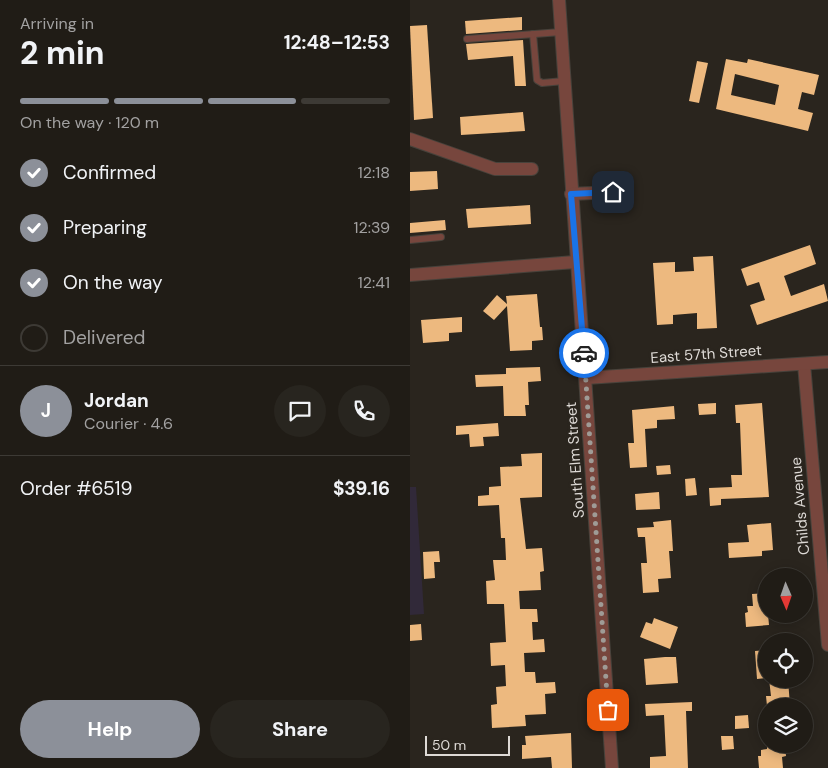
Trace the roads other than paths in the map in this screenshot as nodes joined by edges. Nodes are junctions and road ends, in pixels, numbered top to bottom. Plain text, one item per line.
1 (558, 0) edge
2 (561, 32) junction
3 (533, 34) junction
4 (467, 39) dead end
5 (564, 81) junction
6 (410, 139) edge
7 (532, 169) dead end
8 (613, 192) dead end
9 (571, 194) junction
10 (441, 237) dead end
11 (410, 240) edge
12 (575, 262) junction
13 (410, 275) edge
14 (828, 362) edge
15 (804, 364) junction
16 (586, 378) junction
17 (828, 645) edge
18 (612, 768) edge

1 - 2 street, South Elm Street
2 - 3 lane
2 - 5 street, South Elm Street
3 - 4 lane
3 - 5 lane
5 - 9 street, South Elm Street
6 - 7 street
8 - 9 street
9 - 12 street, South Elm Street
10 - 11 lane
12 - 13 street
12 - 16 street, South Elm Street
14 - 15 street, East 57th Street
15 - 16 street, East 57th Street
15 - 17 street, Childs Avenue
16 - 18 street, South Elm Street

